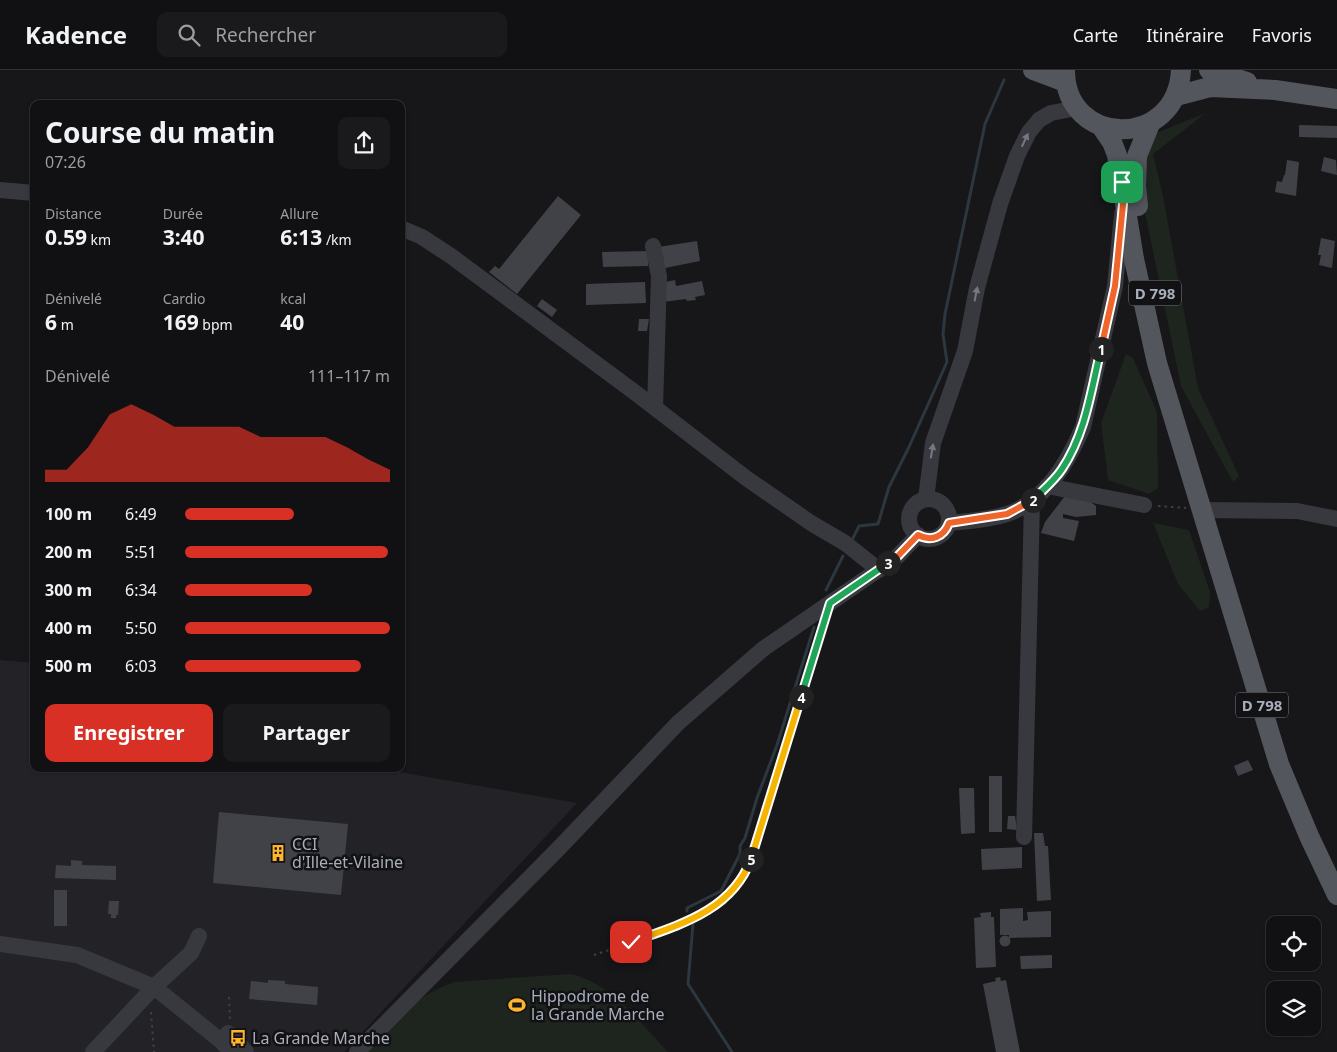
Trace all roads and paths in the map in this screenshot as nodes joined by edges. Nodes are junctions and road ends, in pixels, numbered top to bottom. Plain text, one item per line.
1 (1033, 70) edge
2 (1181, 70) edge
3 (1209, 70) edge
4 (1065, 76) edge
5 (1275, 90) junction
6 (1176, 96) junction
7 (1337, 99) edge
8 (1077, 108) junction
9 (1150, 124) junction
10 (1101, 126) junction
11 (0, 190) edge
12 (30, 193) edge
13 (1124, 194) junction
14 (405, 230) edge
15 (652, 246) dead end
16 (655, 408) junction
17 (1188, 464) junction
18 (1047, 486) junction
19 (926, 499) junction
20 (1032, 502) junction
21 (1144, 505) joint
22 (1194, 509) junction
23 (1337, 519) edge
24 (949, 523) junction
25 (918, 535) junction
26 (879, 570) junction
27 (830, 603) junction
28 (1024, 838) dead end
29 (1337, 895) edge
30 (200, 936) dead end
31 (0, 944) edge
32 (594, 955) dead end
33 (154, 987) junction
34 (229, 997) dead end
35 (190, 1017) junction
36 (225, 1031) junction
37 (93, 1052) edge
38 (154, 1052) edge
39 (232, 1052) edge
40 (246, 1052) edge
41 (357, 1052) edge

1 - 4 main road
2 - 6 main road
3 - 5 main road
4 - 8 main road
5 - 6 main road
5 - 7 main road
6 - 9 main road
8 - 10 main road
19 -> 8 street
9 - 10 main road
9 - 17 main road, D 798
10 - 13 main road, D 798
11 - 12 street
13 - 17 main road, D 798
13 - 18 street
14 - 16 street
15 - 16 street
16 - 26 street
17 - 22 main road, D 798
18 - 20 street
18 - 21 street
19 - 24 street
19 - 25 street
20 - 24 street
20 - 28 street
21 - 22 path
22 - 23 street
22 - 29 main road, D 798
24 - 25 street
25 - 26 street
26 - 27 street
27 - 32 path
27 - 41 street
30 - 33 street
31 - 33 street
33 - 35 street
33 - 37 street
33 - 38 path
34 - 36 path
35 - 36 street
35 - 39 street
36 - 40 street

